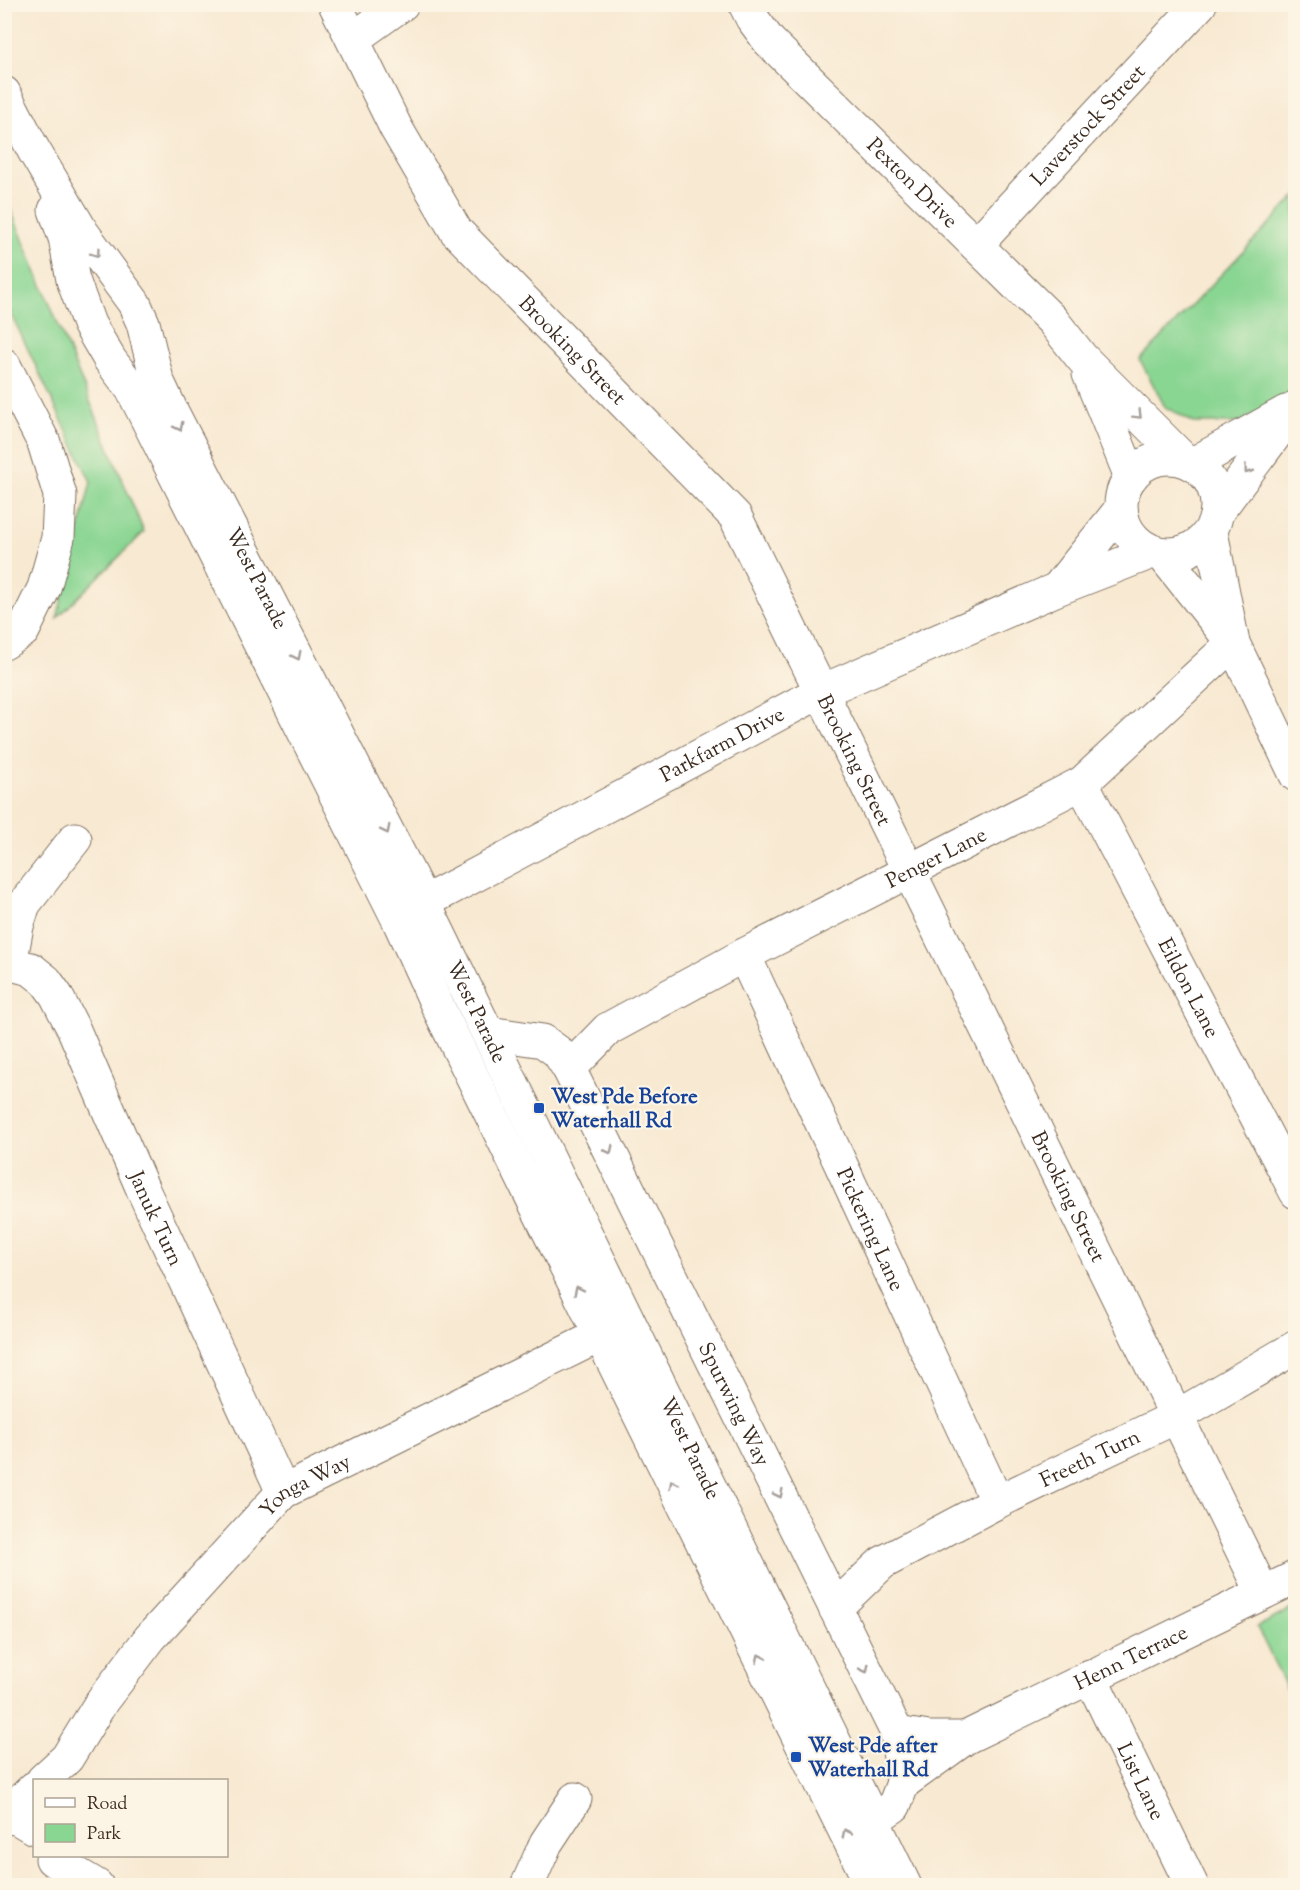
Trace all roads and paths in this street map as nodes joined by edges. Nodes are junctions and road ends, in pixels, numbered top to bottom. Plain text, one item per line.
1 (335, 4) edge
2 (402, 4) edge
3 (745, 4) edge
4 (1200, 4) edge
5 (352, 39) junction
6 (4, 93) edge
7 (33, 150) junction
8 (976, 245) junction
9 (1082, 358) junction
10 (4, 365) edge
11 (1296, 407) edge
12 (1188, 462) junction
13 (1131, 477) junction
14 (1121, 509) junction
15 (1214, 521) junction
16 (1158, 553) junction
17 (1057, 589) junction
18 (4, 643) edge
19 (1233, 643) junction
20 (820, 692) junction
21 (1296, 775) edge
22 (1082, 783) junction
23 (75, 839) dead end
24 (908, 872) junction
25 (410, 910) junction
26 (744, 955) junction
27 (7, 964) edge
28 (608, 1029) junction
29 (488, 1033) junction
30 (543, 1041) junction
31 (570, 1069) junction
32 (1296, 1192) edge
33 (614, 1328) junction
34 (1296, 1347) edge
35 (1176, 1417) junction
36 (283, 1492) junction
37 (997, 1502) junction
38 (882, 1563) junction
39 (816, 1570) junction
40 (1296, 1577) edge
41 (1263, 1593) junction
42 (835, 1608) junction
43 (1090, 1676) junction
44 (897, 1733) junction
45 (965, 1738) junction
46 (64, 1769) edge
47 (45, 1779) edge
48 (903, 1783) junction
49 (33, 1789) edge
50 (575, 1799) dead end
51 (4, 1817) edge
52 (873, 1820) junction
53 (33, 1827) edge
54 (50, 1867) edge
55 (97, 1886) edge
56 (527, 1886) edge
57 (872, 1886) edge
58 (905, 1886) edge
59 (1192, 1886) edge

1 - 5 street, Brooking Street
2 - 5 street
3 - 8 street, Pexton Drive
4 - 8 street, Laverstock Street
5 - 20 street, Brooking Street
6 - 7 street, West Parade
7 -> 25 street, West Parade
7 - 25 street, West Parade
8 - 9 street, Pexton Drive
9 -> 12 street, Pexton Drive
9 - 13 street, Pexton Drive
10 - 18 street
11 - 12 street, Parkfarm Drive
11 -> 15 street, Parkfarm Drive
12 - 13 street, Parkfarm Drive
12 - 15 street
13 - 14 street, Parkfarm Drive
14 - 16 street
14 - 17 street, Parkfarm Drive
15 - 16 street, Parkfarm Drive
15 - 19 street
16 - 17 street, Parkfarm Drive
16 - 19 street
17 - 20 street, Parkfarm Drive
19 - 21 street
19 - 22 street, Penger Lane
20 - 24 street, Brooking Street
20 - 25 street, Parkfarm Drive
22 - 24 street, Penger Lane
22 - 32 street, Eildon Lane
23 - 27 street, Januk Turn
24 - 26 street, Penger Lane
24 - 35 street, Brooking Street
25 - 29 street, West Parade
33 -> 25 street, West Parade
26 - 28 street, Penger Lane
26 - 37 street, Pickering Lane
27 - 36 street, Januk Turn
28 - 30 street, Penger Lane
28 - 31 street, Penger Lane
29 - 30 street
29 - 33 street, West Parade
30 - 31 street, Spurwing Way
31 -> 39 street, Spurwing Way
33 - 36 street, Yonga Way
33 - 52 street, West Parade
57 -> 33 street, West Parade
34 - 35 street, Freeth Turn
35 - 37 street, Freeth Turn
35 - 41 street, Brooking Street
36 - 46 street, Yonga Way
37 - 38 street, Freeth Turn
38 - 39 street, Freeth Turn
38 - 42 street, Freeth Turn
39 - 42 street, Spurwing Way
40 - 41 street, Henn Terrace
41 - 43 street, Henn Terrace
42 -> 44 street, Spurwing Way
43 - 45 street, Henn Terrace
43 - 59 street, List Lane
44 - 45 street, Henn Terrace
44 - 48 street, Spurwing Way
45 - 48 street, Henn Terrace
46 - 47 street, Yonga Way
48 - 52 street
49 - 51 street
50 - 56 street
51 - 53 street
52 - 58 street, West Parade
54 - 55 street

